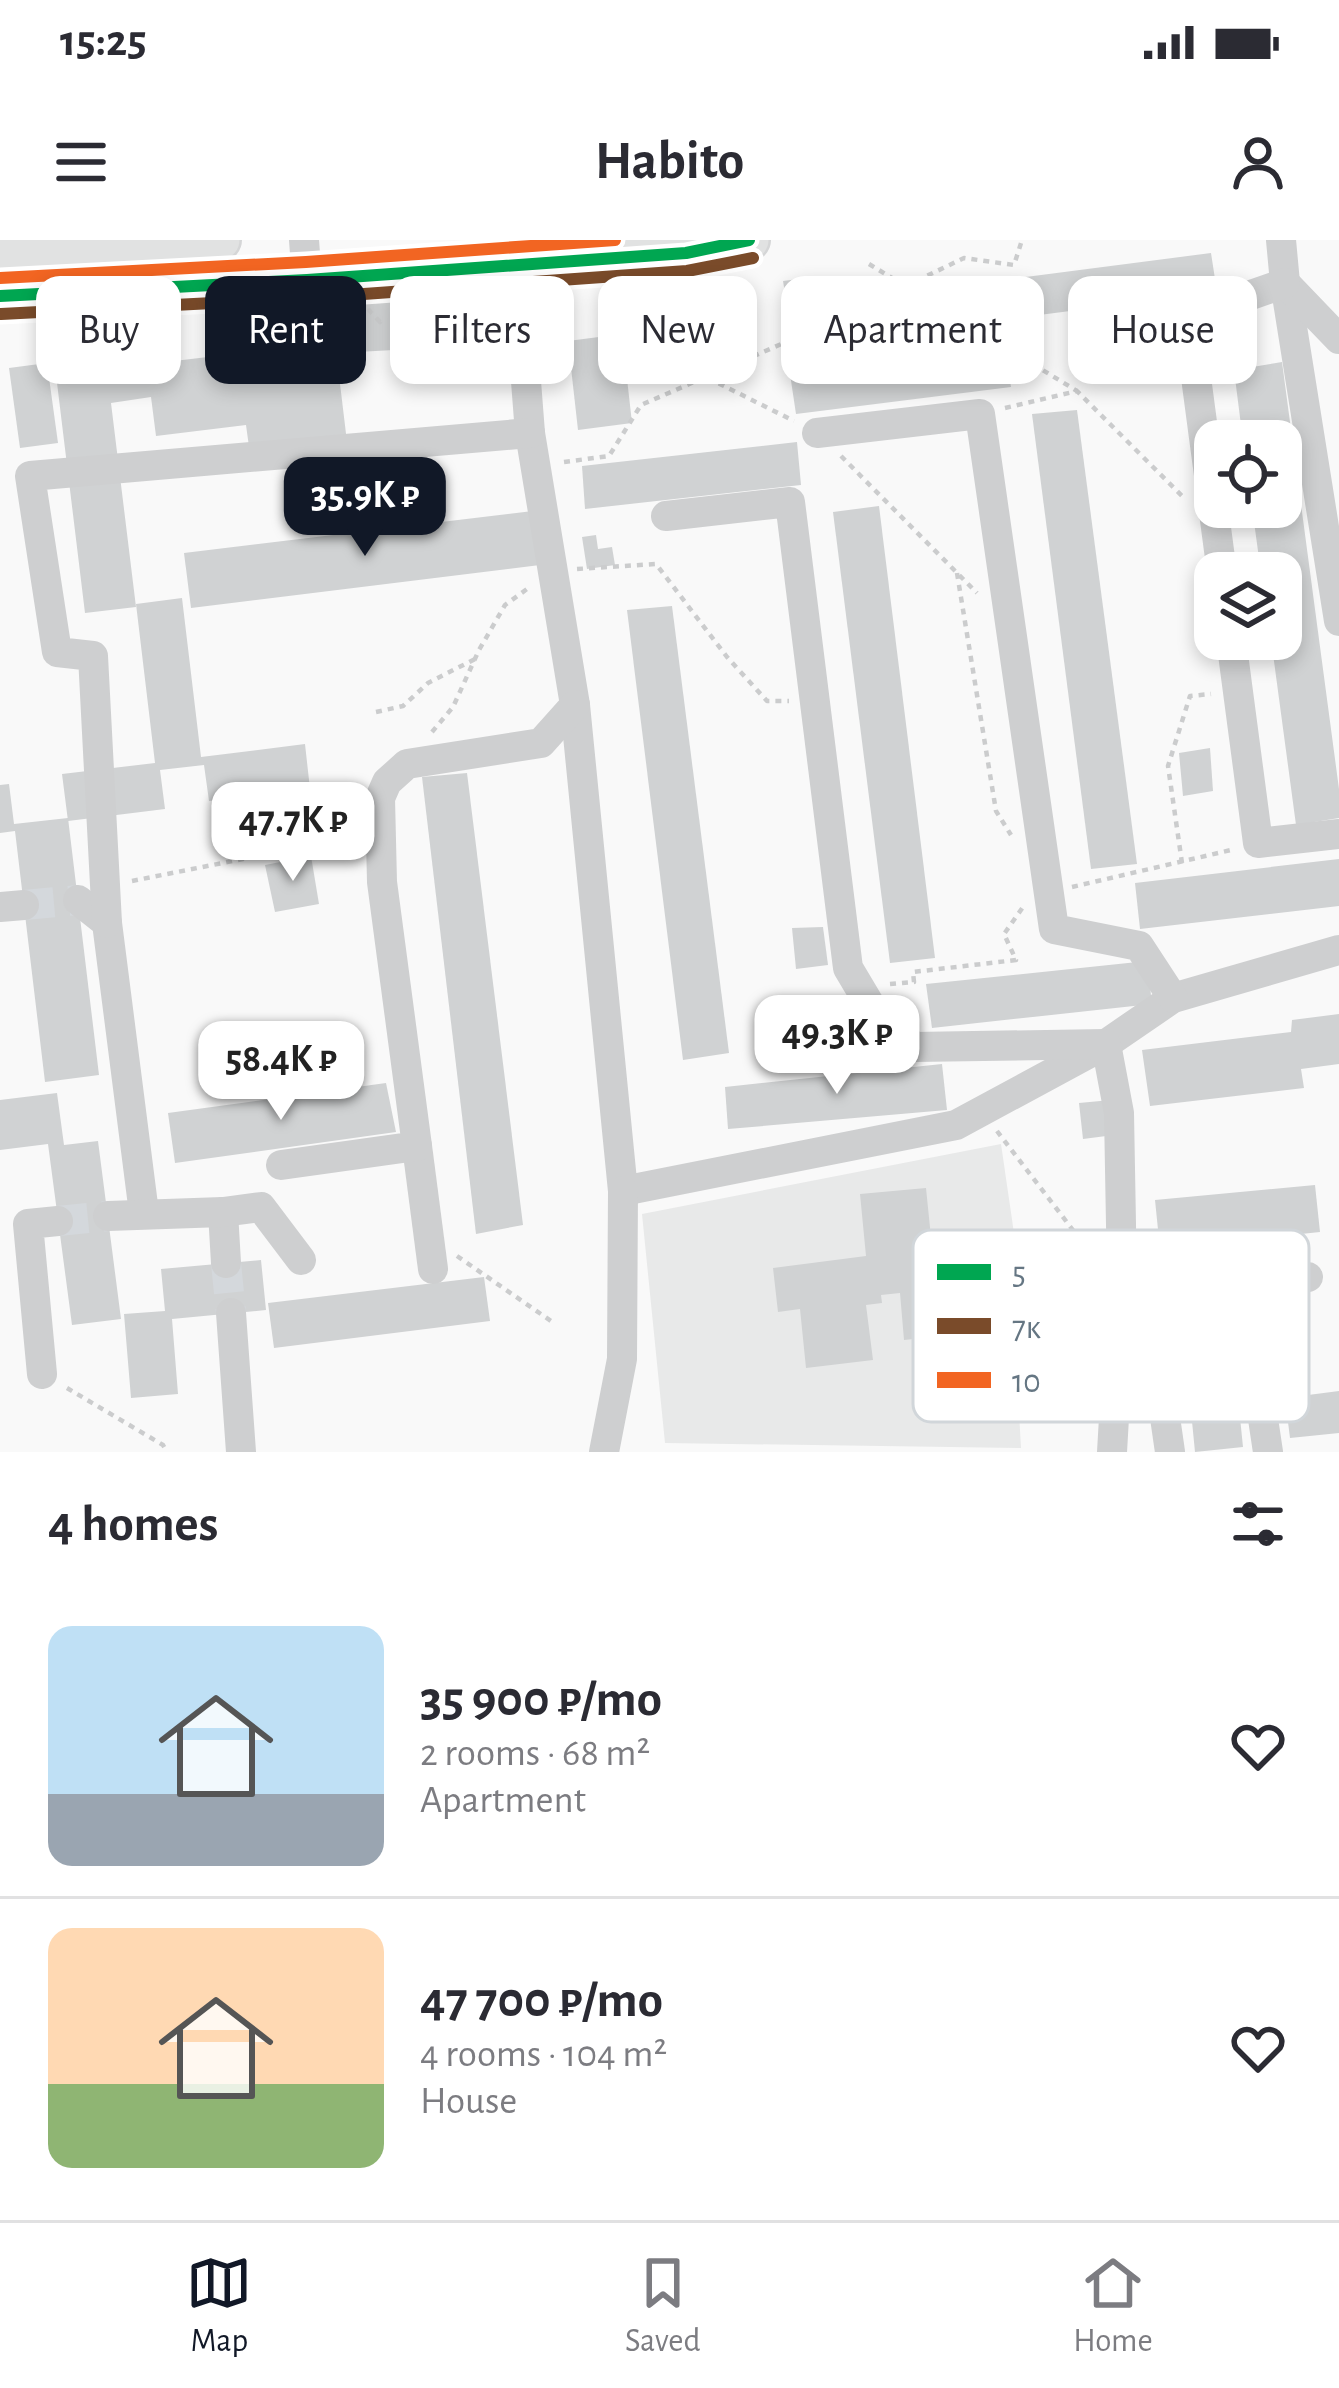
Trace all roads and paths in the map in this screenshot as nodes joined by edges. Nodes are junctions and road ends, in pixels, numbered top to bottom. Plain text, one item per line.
1 (220, 240) edge
2 (304, 240) edge
3 (749, 240) edge
4 (1022, 240) edge
5 (1281, 240) edge
6 (0, 255) edge
7 (869, 264) dead end
8 (518, 265) junction
9 (307, 276) edge
10 (363, 276) edge
11 (888, 276) edge
12 (925, 276) edge
13 (1286, 283) junction
14 (205, 285) edge
15 (0, 296) edge
16 (1339, 339) edge
17 (1044, 371) edge
18 (693, 384) edge
19 (720, 384) edge
20 (1077, 391) junction
21 (980, 414) junction
22 (530, 433) junction
23 (817, 433) junction
24 (564, 462) dead end
25 (666, 516) dead end
26 (1216, 530) junction
27 (1219, 552) edge
28 (957, 573) junction
29 (543, 578) junction
30 (1339, 621) edge
31 (1010, 626) junction
32 (475, 658) junction
33 (1234, 660) edge
34 (1238, 691) junction
35 (814, 701) junction
36 (575, 705) junction
37 (376, 712) dead end
38 (407, 764) junction
39 (1339, 834) edge
40 (1258, 843) junction
41 (1018, 846) dead end
42 (381, 851) junction
43 (1182, 863) junction
44 (1048, 892) junction
45 (91, 893) junction
46 (1339, 950) edge
47 (859, 987) junction
48 (1173, 998) junction
49 (1106, 1044) junction
50 (982, 1111) junction
51 (417, 1146) junction
52 (281, 1165) dead end
53 (623, 1191) junction
54 (223, 1212) junction
55 (144, 1213) junction
56 (108, 1216) tunnel mouth
57 (58, 1221) tunnel mouth
58 (1073, 1230) edge
59 (1121, 1230) edge
60 (429, 1236) junction
61 (301, 1260) dead end
62 (226, 1263) tunnel mouth
63 (434, 1269) dead end
64 (231, 1313) tunnel mouth
65 (551, 1321) dead end
66 (42, 1374) joint
67 (1114, 1422) edge
68 (1166, 1422) edge
69 (1263, 1422) edge
70 (167, 1452) edge
71 (241, 1452) edge
72 (604, 1452) edge
73 (1112, 1452) edge
74 (1170, 1452) edge
75 (1268, 1452) edge

1 - 6 main road
2 - 9 street
3 - 8 main road
4 - 12 path
5 - 13 street
7 - 11 path
8 - 10 main road
8 - 22 street
13 - 16 street
13 - 26 street
13 - 30 street
14 - 15 main road
17 - 20 path
18 - 24 path
19 - 23 path
20 - 21 path
20 - 26 path
21 - 23 street
21 - 31 street
22 - 29 street
22 - 45 street
23 - 28 path
25 - 35 street
26 - 27 street
28 - 31 path
28 - 41 path
29 - 32 path
29 - 35 path
29 - 36 street
31 - 44 street
32 - 37 path
32 - 38 path
33 - 34 street
34 - 40 street
34 - 43 path
35 - 47 street
36 - 38 street
36 - 53 street
38 - 42 street
39 - 40 street
40 - 43 path
42 - 45 path
42 - 51 street
43 - 44 path
44 - 47 path
44 - 48 street
45 - 55 street
46 - 48 street
47 - 49 street
48 - 49 street
49 - 50 street
49 - 59 street
50 - 53 street
50 - 58 path
51 - 52 street
51 - 60 street
53 - 72 street
54 - 55 street
54 - 61 street
54 - 62 street
55 - 56 street
57 - 66 street
60 - 63 street
60 - 65 path
64 - 71 street
66 - 70 path
67 - 73 street
68 - 74 street
69 - 75 street

